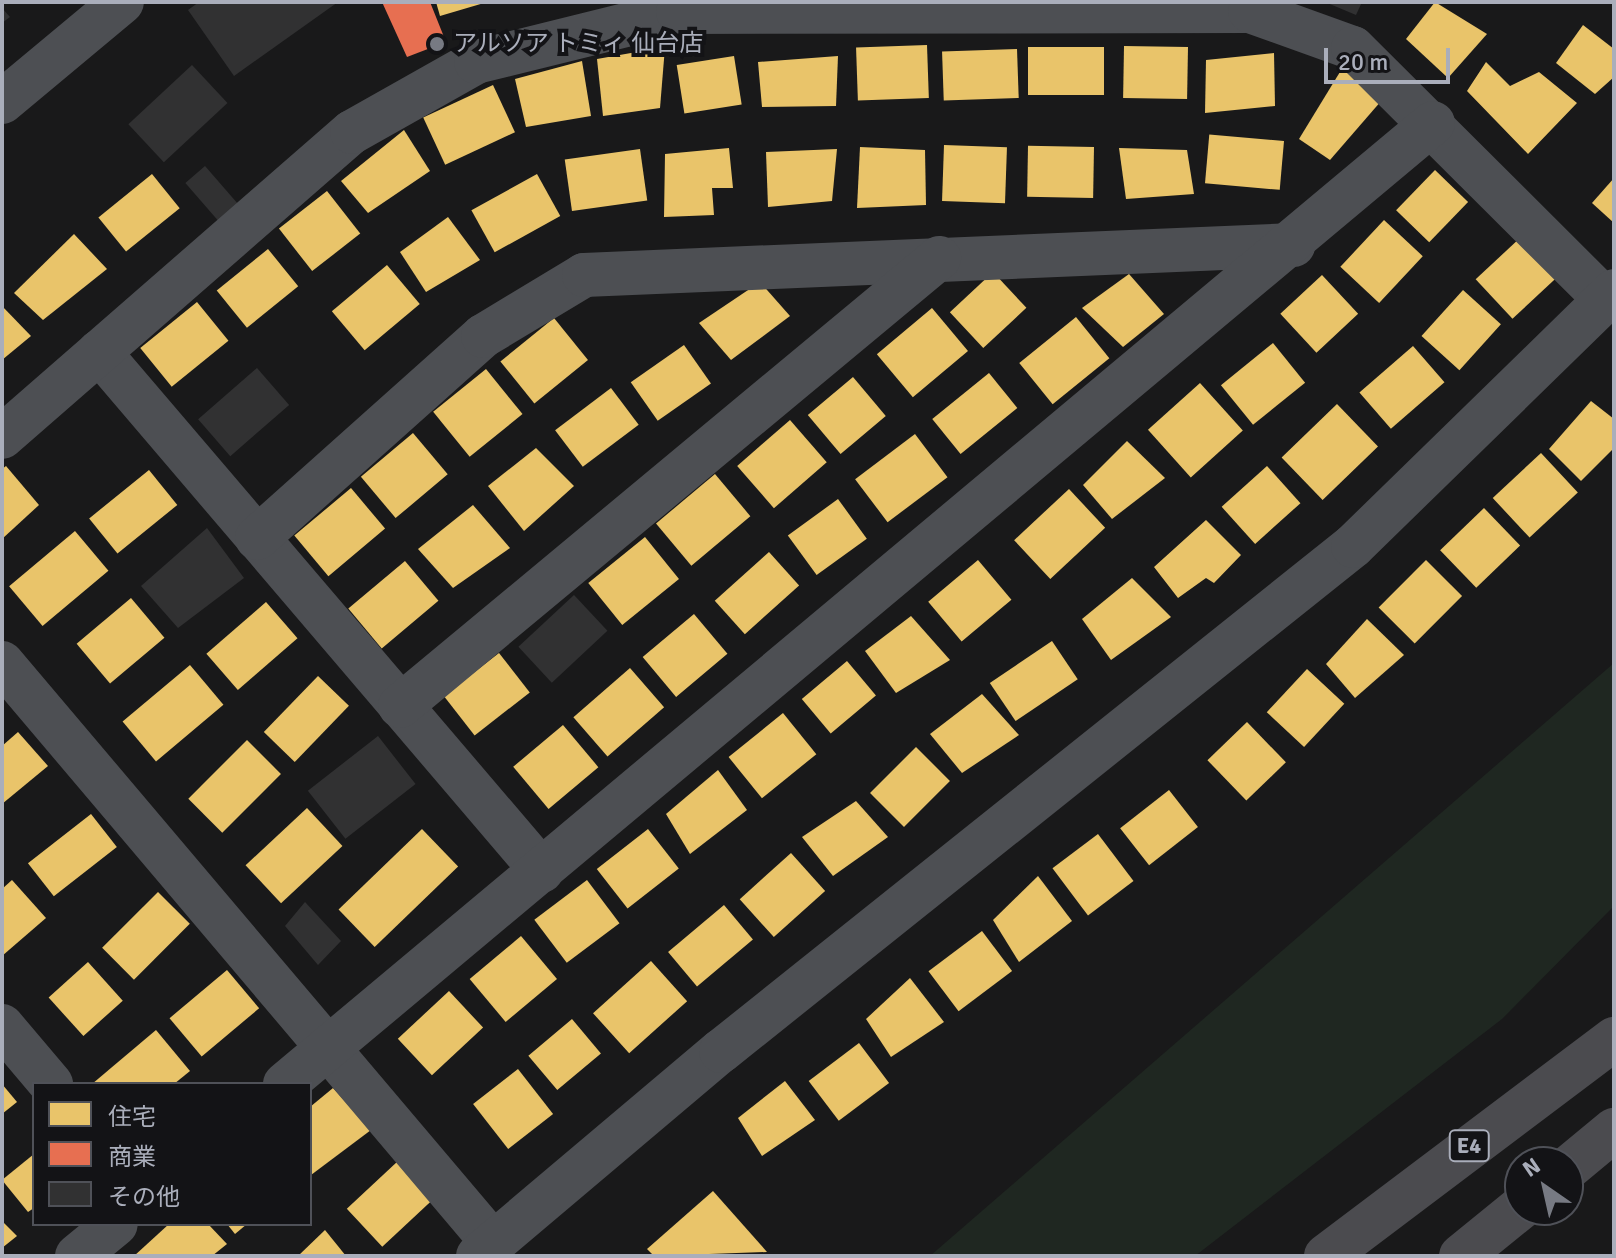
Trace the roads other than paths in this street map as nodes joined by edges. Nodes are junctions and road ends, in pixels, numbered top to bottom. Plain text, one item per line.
1 (122, 2) edge
2 (2, 102) edge
3 (1433, 123) junction
4 (1293, 245) junction
5 (939, 258) junction
6 (1610, 295) edge
7 (99, 352) junction
8 (2, 437) edge
9 (257, 538) junction
10 (2, 663) edge
11 (400, 706) junction
12 (542, 871) junction
13 (2, 1026) edge
14 (1614, 1039) edge
15 (328, 1048) junction
16 (49, 1082) edge
17 (287, 1082) edge
18 (1614, 1130) edge
19 (1584, 1155) edge
20 (1504, 1221) edge
21 (114, 1226) edge
22 (486, 1250) edge
23 (77, 1256) edge
24 (1326, 1256) edge
25 (1461, 1256) edge

1 - 2 street
3 - 4 street
3 - 6 street
3 - 7 street
4 - 5 street
4 - 12 street
5 - 9 street
5 - 11 street
6 - 22 street
7 - 8 street
7 - 9 street
9 - 11 street
10 - 15 street
11 - 12 street
12 - 15 street
13 - 16 street
14 - 24 highway, E4
15 - 17 street
15 - 22 street
18 - 19 highway
20 - 25 highway
21 - 23 street

